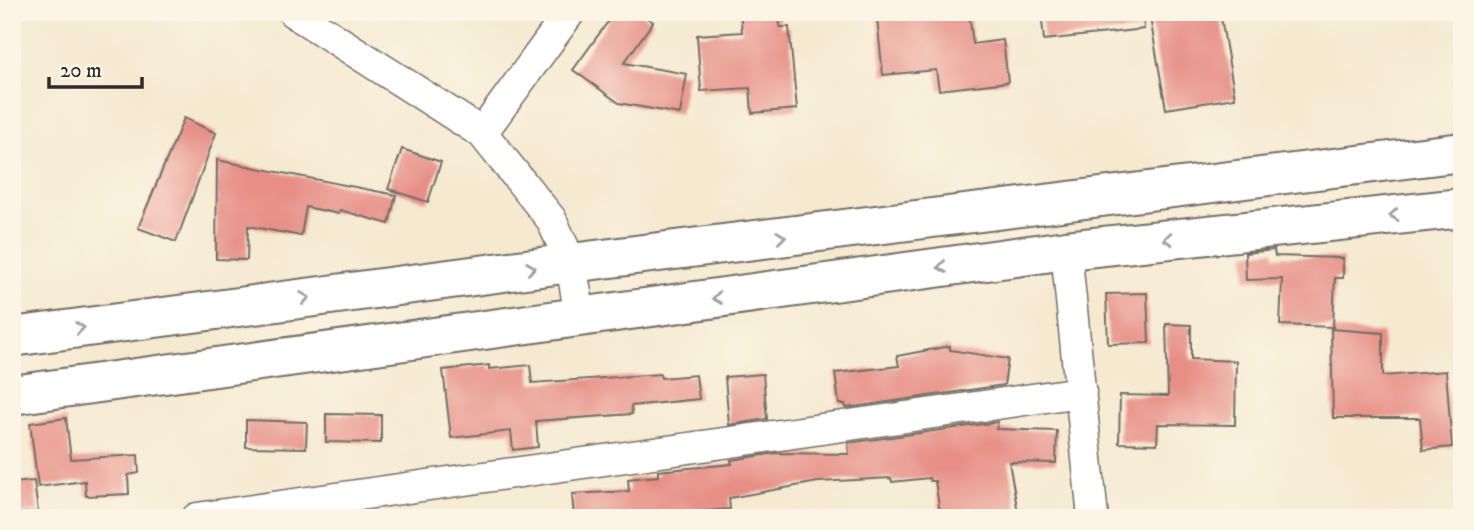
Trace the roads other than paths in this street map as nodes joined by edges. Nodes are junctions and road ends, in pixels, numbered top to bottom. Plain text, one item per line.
1 (293, 12) edge
2 (569, 12) edge
3 (482, 133) junction
4 (1462, 152) edge
5 (1462, 208) edge
6 (1066, 250) junction
7 (571, 263) junction
8 (580, 317) junction
9 (12, 337) edge
10 (1081, 392) junction
11 (12, 395) edge
12 (197, 518) edge
13 (1093, 518) edge

1 - 3 street
2 - 3 street
3 - 7 street
7 -> 4 street
5 -> 6 street
6 -> 8 street
6 - 10 street
7 - 8 street
9 -> 7 street
8 - 11 street
10 - 12 street
10 - 13 street

